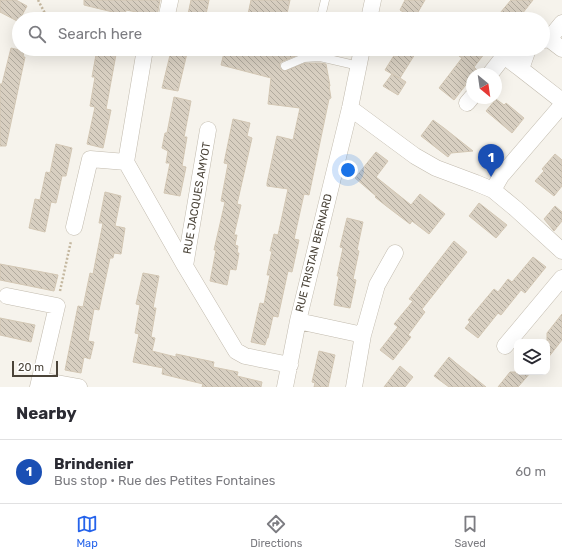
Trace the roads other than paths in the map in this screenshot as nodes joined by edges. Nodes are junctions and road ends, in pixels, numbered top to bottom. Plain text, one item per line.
1 (325, 0) edge
2 (373, 0) edge
3 (170, 1) dead end
4 (168, 12) edge
5 (322, 12) edge
6 (370, 12) edge
7 (562, 23) edge
8 (550, 36) edge
9 (550, 42) edge
10 (562, 49) edge
11 (144, 56) edge
12 (360, 56) edge
13 (526, 56) edge
14 (285, 66) dead end
15 (358, 66) junction
16 (495, 68) edge
17 (521, 69) junction
18 (562, 101) edge
19 (562, 105) edge
20 (350, 108) junction
21 (208, 130) dead end
22 (126, 162) junction
23 (493, 190) junction
24 (74, 227) road end
25 (562, 250) edge
26 (395, 253) dead end
27 (185, 266) junction
28 (562, 278) edge
29 (7, 296) dead end
30 (298, 321) junction
31 (363, 335) junction
32 (505, 346) dead end
33 (290, 365) junction
34 (39, 384) edge
35 (79, 387) edge
36 (285, 387) edge
37 (354, 387) edge

1 - 5 lane
2 - 6 street
3 - 4 street
7 - 8 street
9 - 10 street
11 - 22 street
12 - 15 street, RUE TRISTAN BERNARD
13 - 17 street
14 - 15 lane
15 - 20 street, RUE TRISTAN BERNARD
16 - 17 street
17 - 18 street
19 - 23 street
20 - 23 street
20 - 30 street, RUE TRISTAN BERNARD
21 - 27 street, RUE JACQUES AMYOT
22 - 24 street
22 - 27 street, RUE JACQUES AMYOT
23 - 25 street
26 - 31 street
27 - 33 street, RUE JACQUES AMYOT
28 - 32 street
29 - 34 street
30 - 31 street
30 - 33 street, RUE TRISTAN BERNARD
31 - 37 street
33 - 36 street, RUE TRISTAN BERNARD
34 - 35 street

